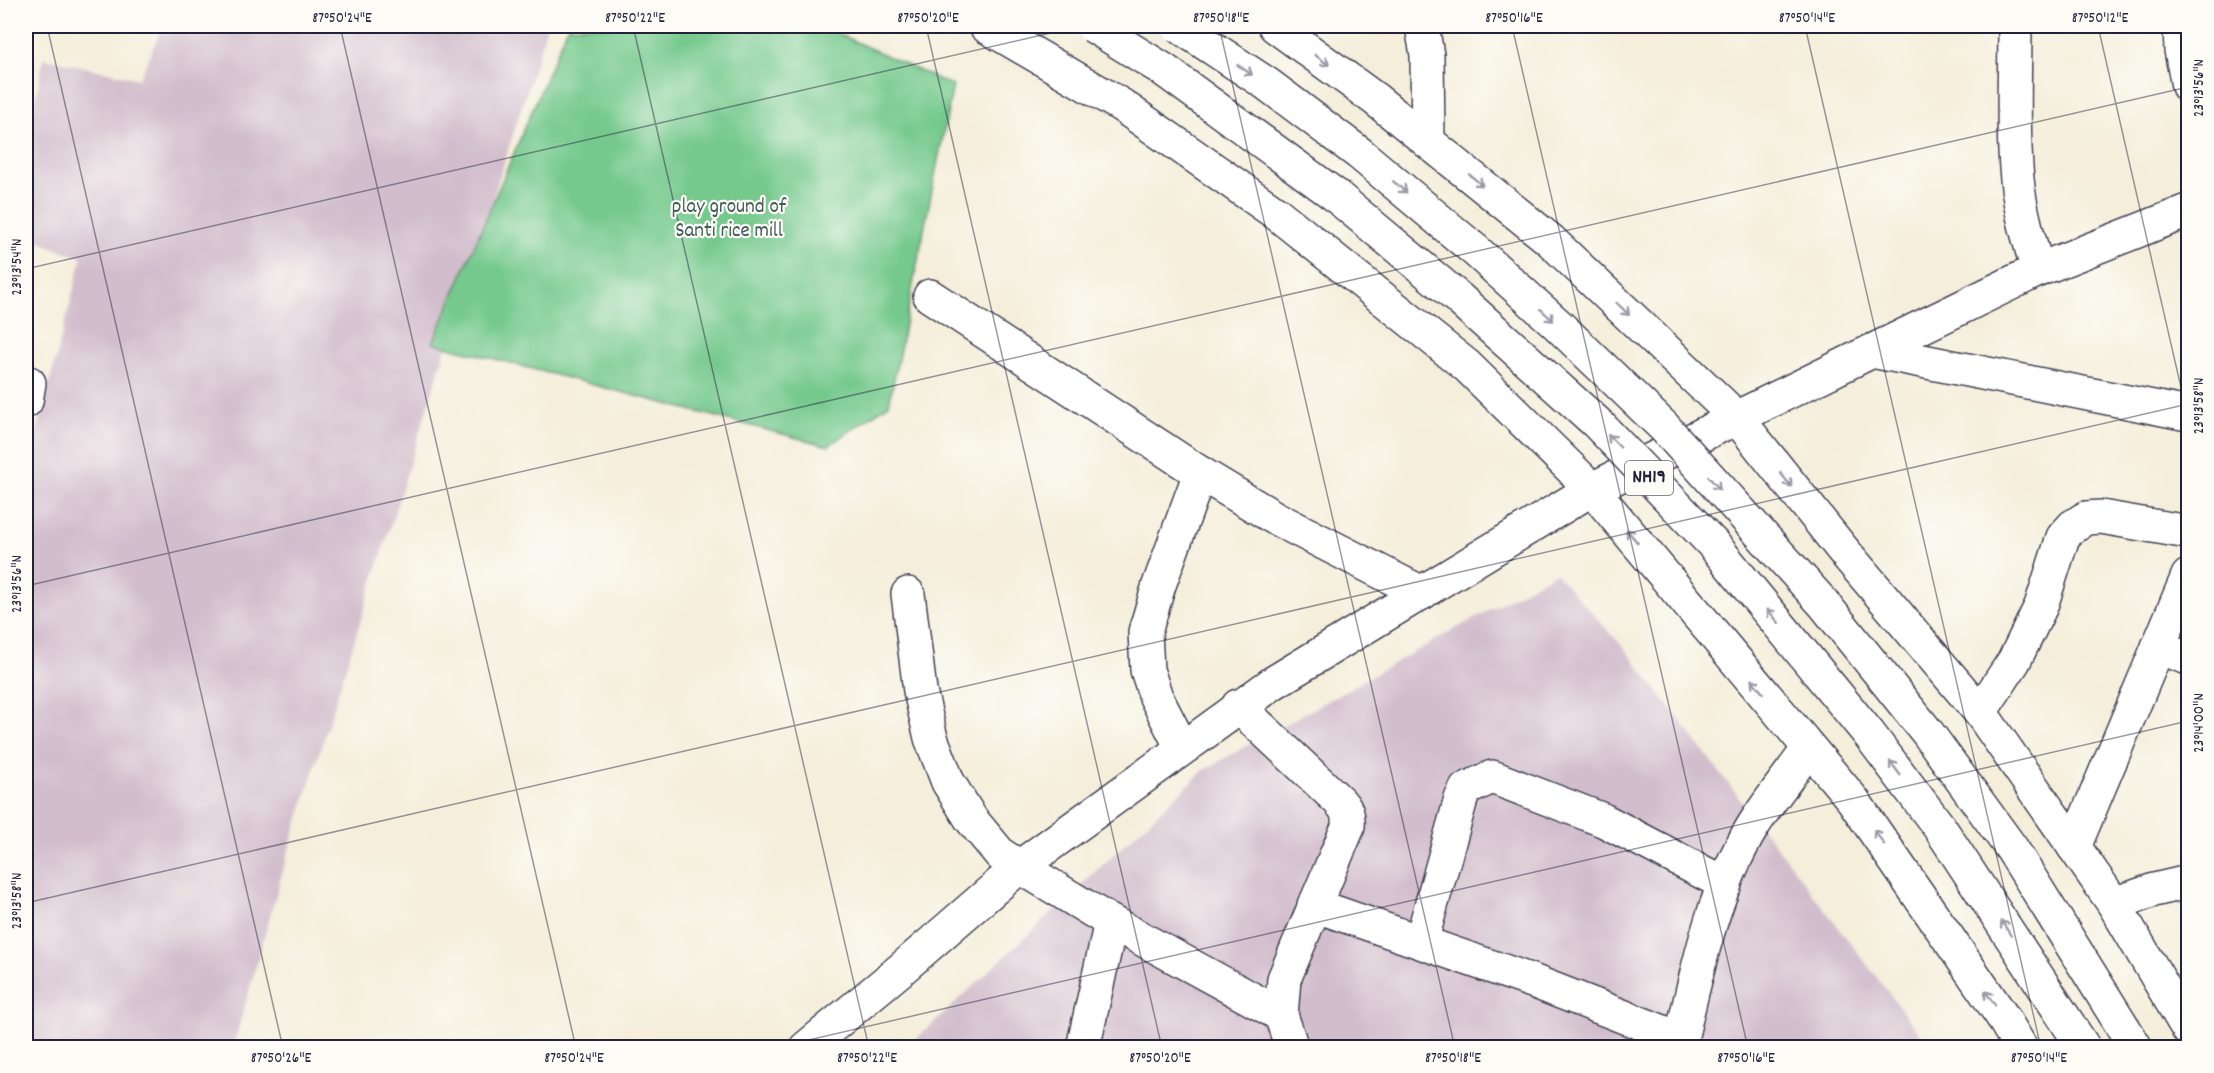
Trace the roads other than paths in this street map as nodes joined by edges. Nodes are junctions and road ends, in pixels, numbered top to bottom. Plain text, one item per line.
1 (986, 26) edge
2 (1093, 26) edge
3 (1179, 26) edge
4 (1275, 26) edge
5 (1422, 26) edge
6 (2015, 26) edge
7 (2180, 26) edge
8 (2188, 86) edge
9 (1428, 142) junction
10 (2188, 211) edge
11 (2038, 270) junction
12 (930, 296) dead end
13 (1872, 351) junction
14 (2188, 414) edge
15 (1737, 417) junction
16 (1200, 474) junction
17 (1592, 489) junction
18 (2188, 529) edge
19 (2188, 576) edge
20 (1422, 593) junction
21 (908, 594) dead end
22 (2158, 647) junction
23 (2188, 658) edge
24 (1238, 706) junction
25 (1980, 712) junction
26 (1182, 748) junction
27 (1809, 748) junction
28 (2074, 847) junction
29 (1018, 868) junction
30 (2188, 882) edge
31 (1725, 884) junction
32 (2114, 904) junction
33 (1314, 905) junction
34 (1111, 922) junction
35 (1421, 942) junction
36 (1281, 1015) junction
37 (2188, 1029) edge
38 (1680, 1043) edge
39 (806, 1047) edge
40 (1083, 1047) edge
41 (1293, 1047) edge
42 (2021, 1047) edge
43 (2084, 1047) edge
44 (2136, 1047) edge

1 - 17 main road
43 -> 2 main road, NH19, bridge
3 -> 44 main road, NH19, bridge
4 -> 9 main road
5 - 9 main road
6 - 11 main road
7 - 8 main road
9 -> 15 main road
10 - 11 main road
11 - 13 main road
12 - 16 main road
13 - 14 main road
13 - 15 main road
15 - 17 main road
15 -> 25 main road
16 - 20 main road
16 - 26 main road
17 - 20 main road
27 -> 17 main road
18 - 25 main road
19 - 22 main road
20 - 24 main road
21 - 29 main road
22 - 23 main road
22 - 28 main road
24 - 26 main road
24 - 33 main road
25 - 28 main road
26 - 29 main road
27 - 31 main road
42 -> 27 main road
28 - 32 main road
29 - 34 main road
29 - 39 main road
30 - 32 main road
31 - 35 main road
31 - 38 main road
32 - 37 main road
33 - 35 main road
33 - 36 main road
34 - 36 main road
34 - 40 main road
35 - 38 main road
36 - 41 main road

